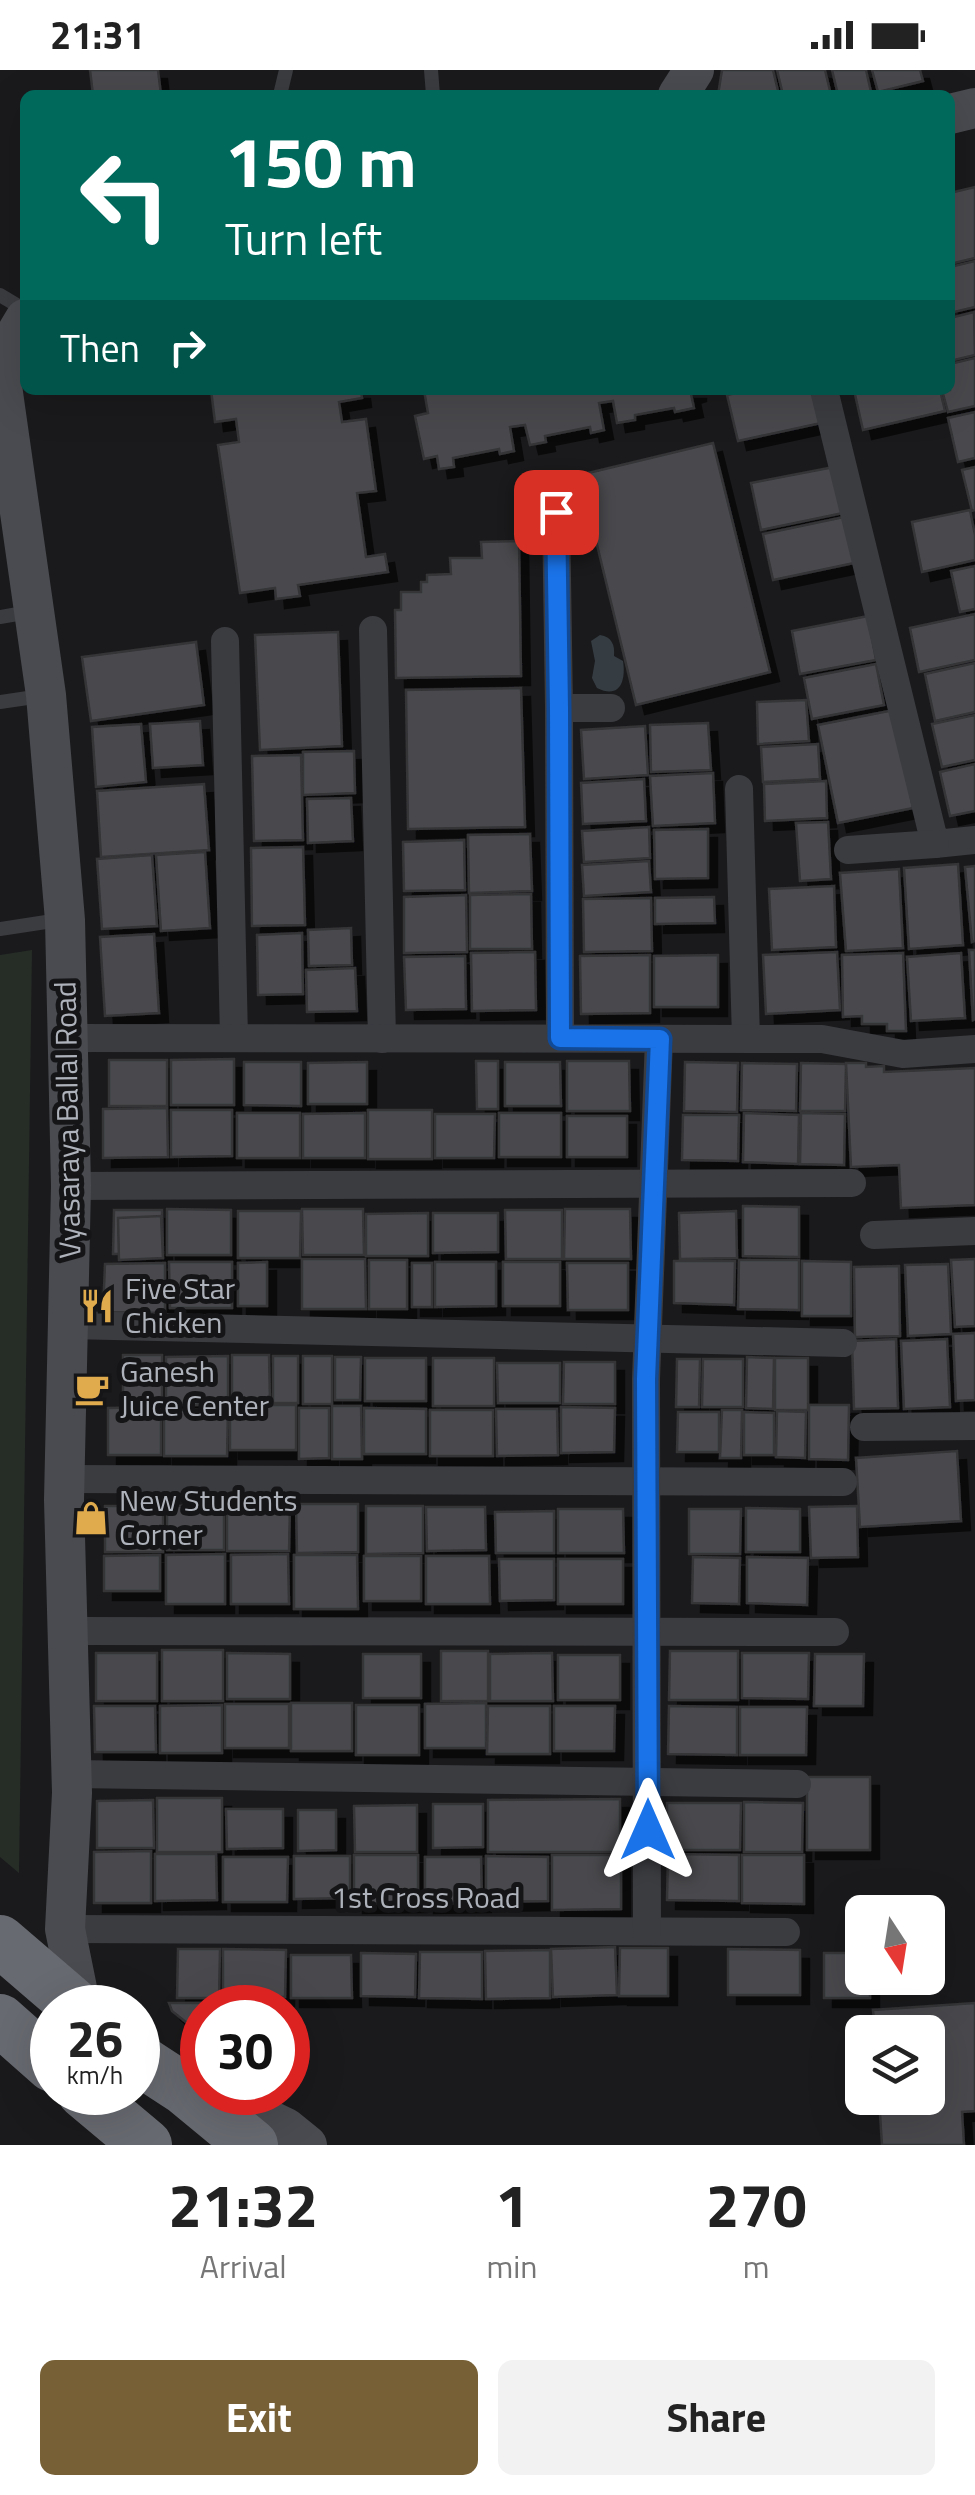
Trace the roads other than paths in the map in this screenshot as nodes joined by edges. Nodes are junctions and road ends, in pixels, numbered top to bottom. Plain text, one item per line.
1 (20, 328) edge
2 (1, 386) edge
3 (825, 395) edge
4 (556, 512) dead end
5 (17, 614) edge
6 (373, 630) dead end
7 (225, 641) dead end
8 (46, 695) junction
9 (0, 702) edge
10 (559, 708) junction
11 (611, 708) dead end
12 (739, 789) dead end
13 (975, 840) edge
14 (935, 844) junction
15 (848, 850) dead end
16 (65, 920) junction
17 (0, 928) edge
18 (67, 1038) junction
19 (234, 1038) junction
20 (382, 1038) junction
21 (560, 1038) junction
22 (746, 1038) junction
23 (660, 1039) junction
24 (975, 1049) edge
25 (852, 1182) dead end
26 (652, 1184) junction
27 (71, 1186) junction
28 (975, 1230) edge
29 (874, 1235) dead end
30 (68, 1325) junction
31 (646, 1338) junction
32 (843, 1343) dead end
33 (975, 1426) edge
34 (864, 1427) dead end
35 (64, 1480) junction
36 (646, 1481) junction
37 (843, 1482) dead end
38 (68, 1630) junction
39 (647, 1631) junction
40 (835, 1632) dead end
41 (71, 1774) junction
42 (648, 1782) junction
43 (797, 1784) dead end
44 (65, 1930) junction
45 (648, 1932) junction
46 (786, 1932) dead end
47 (0, 1942) edge
48 (51, 1985) edge
49 (75, 1985) edge
50 (0, 2020) edge
51 (30, 2047) edge
52 (160, 2073) edge
53 (104, 2115) edge
54 (259, 2115) edge
55 (146, 2145) edge
56 (252, 2145) edge
57 (307, 2145) edge

1 - 2 main road, Vyasaraya Ballal Road
2 - 5 main road, Vyasaraya Ballal Road
3 - 14 street
4 - 10 street
5 - 8 main road, Vyasaraya Ballal Road
6 - 20 street
7 - 19 street
8 - 9 lane
8 - 16 main road, Vyasaraya Ballal Road
10 - 11 street
10 - 21 street
12 - 22 street
13 - 14 street
14 - 15 street
16 - 17 lane
16 - 18 main road, Vyasaraya Ballal Road
18 - 19 street
18 - 27 main road, Vyasaraya Ballal Road
19 - 20 street
20 - 21 street
21 - 23 street
22 - 23 street
22 - 24 street
23 - 26 street
25 - 26 street
26 - 27 street
26 - 31 street
27 - 30 main road, Vyasaraya Ballal Road
28 - 29 street
30 - 31 street
30 - 35 main road, Vyasaraya Ballal Road
31 - 32 street
31 - 36 street
33 - 34 street
35 - 36 street
35 - 38 main road, Vyasaraya Ballal Road
36 - 37 street
36 - 39 street
38 - 39 street
38 - 41 main road, Vyasaraya Ballal Road
39 - 40 street
39 - 42 street
41 - 42 street
41 - 44 main road, Vyasaraya Ballal Road
42 - 43 street
42 - 45 street
44 - 45 street, 1st Cross Road
44 - 49 main road, Vyasaraya Ballal Road
45 - 46 street, 1st Cross Road
47 - 48 highway
50 - 51 highway
52 - 56 highway
53 - 55 highway
54 - 57 main road

